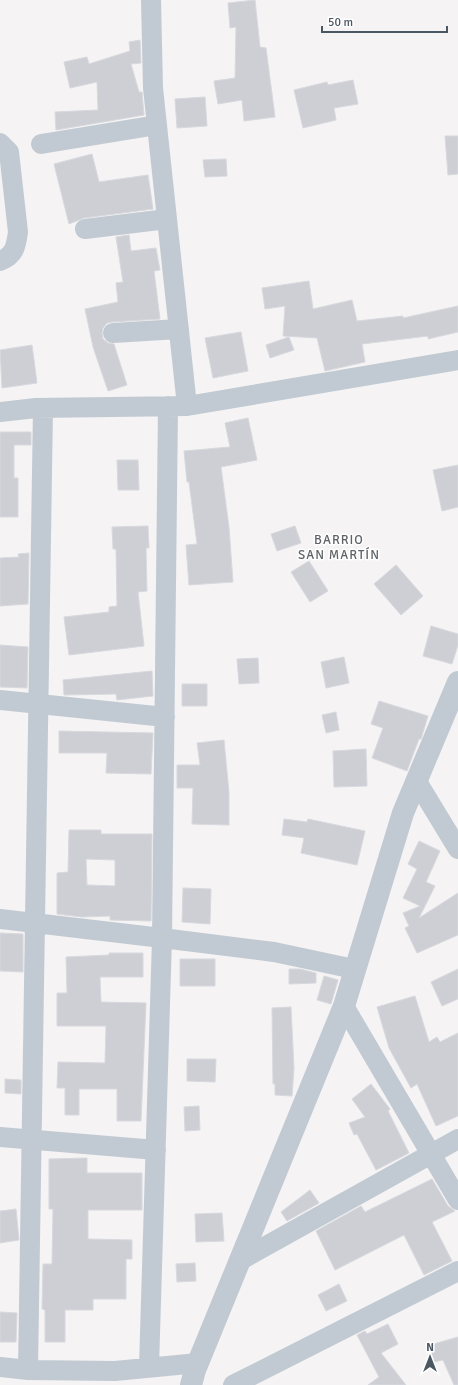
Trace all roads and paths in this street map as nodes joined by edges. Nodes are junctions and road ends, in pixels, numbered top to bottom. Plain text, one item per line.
1 (151, 0) edge
2 (157, 125) junction
3 (0, 143) edge
4 (41, 144) dead end
5 (167, 219) junction
6 (85, 229) dead end
7 (0, 261) edge
8 (179, 329) junction
9 (113, 333) dead end
10 (458, 360) edge
11 (177, 406) junction
12 (43, 408) junction
13 (0, 412) edge
14 (458, 682) edge
15 (0, 700) edge
16 (39, 704) junction
17 (165, 717) junction
18 (416, 780) junction
19 (458, 849) edge
20 (0, 919) edge
21 (36, 924) junction
22 (162, 938) junction
23 (354, 969) junction
24 (344, 1006) junction
25 (0, 1137) edge
26 (458, 1139) edge
27 (32, 1140) junction
28 (156, 1150) junction
29 (431, 1154) junction
30 (458, 1200) edge
31 (239, 1261) junction
32 (458, 1271) edge
33 (198, 1363) junction
34 (0, 1367) edge
35 (149, 1367) junction
36 (28, 1370) junction
37 (191, 1385) edge
38 (233, 1385) edge

1 - 2 street
2 - 4 street
2 - 5 street
3 - 7 street
5 - 6 street
5 - 8 street
8 - 9 street
8 - 11 street
10 - 11 street
11 - 12 street
11 - 17 street
12 - 13 street
12 - 16 street
14 - 18 street
15 - 16 street
16 - 17 street
16 - 21 street
17 - 22 street
18 - 19 street
18 - 23 street
20 - 21 street
21 - 22 street
21 - 27 street
22 - 23 street
22 - 28 street
23 - 24 street
24 - 29 street
24 - 31 street
25 - 27 street
26 - 29 street
27 - 28 street
27 - 36 street
28 - 35 street
29 - 30 street
29 - 31 street
31 - 33 street
32 - 38 street
33 - 35 street
33 - 37 street
34 - 36 street
35 - 36 street

